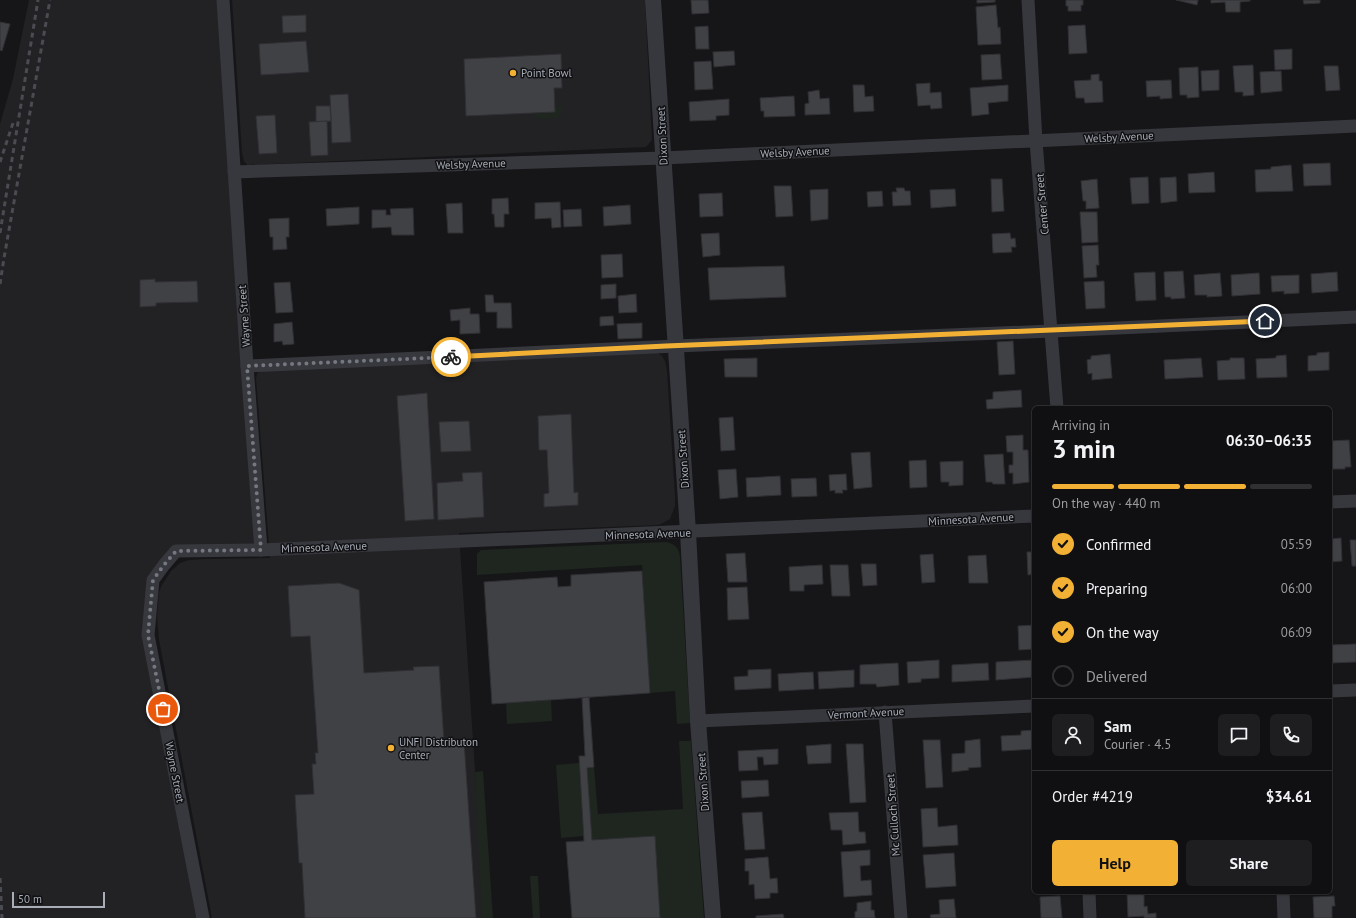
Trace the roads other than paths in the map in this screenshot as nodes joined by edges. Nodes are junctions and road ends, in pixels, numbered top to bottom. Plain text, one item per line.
1 (223, 0) edge
2 (653, 0) edge
3 (1028, 0) edge
4 (1356, 126) edge
5 (1036, 141) junction
6 (663, 158) junction
7 (234, 172) junction
8 (1356, 317) edge
9 (1052, 331) junction
10 (676, 346) junction
11 (247, 366) junction
12 (1057, 406) edge
13 (1356, 501) edge
14 (1332, 502) edge
15 (1032, 516) edge
16 (688, 532) junction
17 (261, 550) junction
18 (1356, 690) edge
19 (1332, 691) edge
20 (1032, 706) edge
21 (885, 712) junction
22 (698, 722) junction
23 (1088, 894) edge
24 (1283, 894) edge
25 (203, 918) edge
26 (713, 918) edge
27 (901, 918) edge
28 (1090, 918) edge
29 (1284, 918) edge

1 - 7 street, Wayne Street
2 - 6 street, Dixon Street
3 - 5 street, Center Street
4 - 5 street, Welsby Avenue
5 - 6 street, Welsby Avenue
5 - 9 street, Center Street
6 - 7 street, Welsby Avenue
6 - 10 street, Dixon Street
7 - 11 street, Wayne Street
8 - 9 street
9 - 10 street
9 - 12 street, Center Street
10 - 11 street
10 - 16 street, Dixon Street
11 - 17 street, Wayne Street
13 - 14 street
15 - 16 street, Minnesota Avenue
16 - 17 street, Minnesota Avenue
16 - 22 street, Dixon Street
17 - 25 street, Wayne Street
18 - 19 street
20 - 21 street, Vermont Avenue
21 - 22 street, Vermont Avenue
21 - 27 street, Mc Culloch Street
22 - 26 street, Dixon Street
23 - 28 street
24 - 29 street

